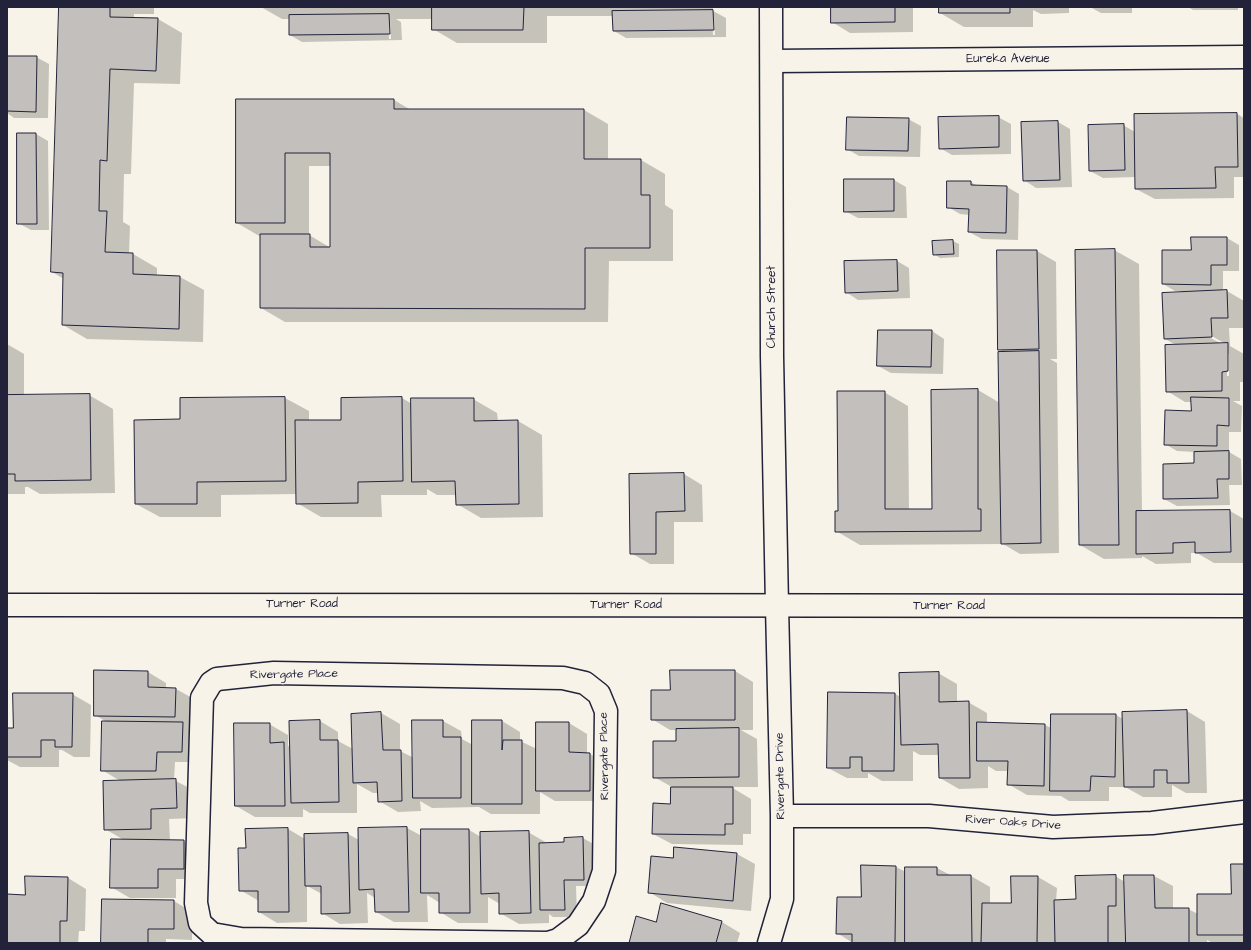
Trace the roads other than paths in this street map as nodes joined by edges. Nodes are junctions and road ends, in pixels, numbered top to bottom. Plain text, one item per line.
1 (771, 7) edge
2 (1244, 57) edge
3 (772, 61) junction
4 (7, 605) edge
5 (778, 606) junction
6 (1244, 606) edge
7 (1244, 812) edge
8 (782, 816) junction
9 (548, 943) edge
10 (769, 943) edge

1 - 3 street, Church Street
2 - 3 street, Eureka Avenue
3 - 5 street, Church Street
4 - 5 street, Turner Road
5 - 6 street, Turner Road
5 - 8 street, Rivergate Drive
7 - 8 street, River Oaks Drive
8 - 10 street, Rivergate Drive
9 - 9 street, Rivergate Place

